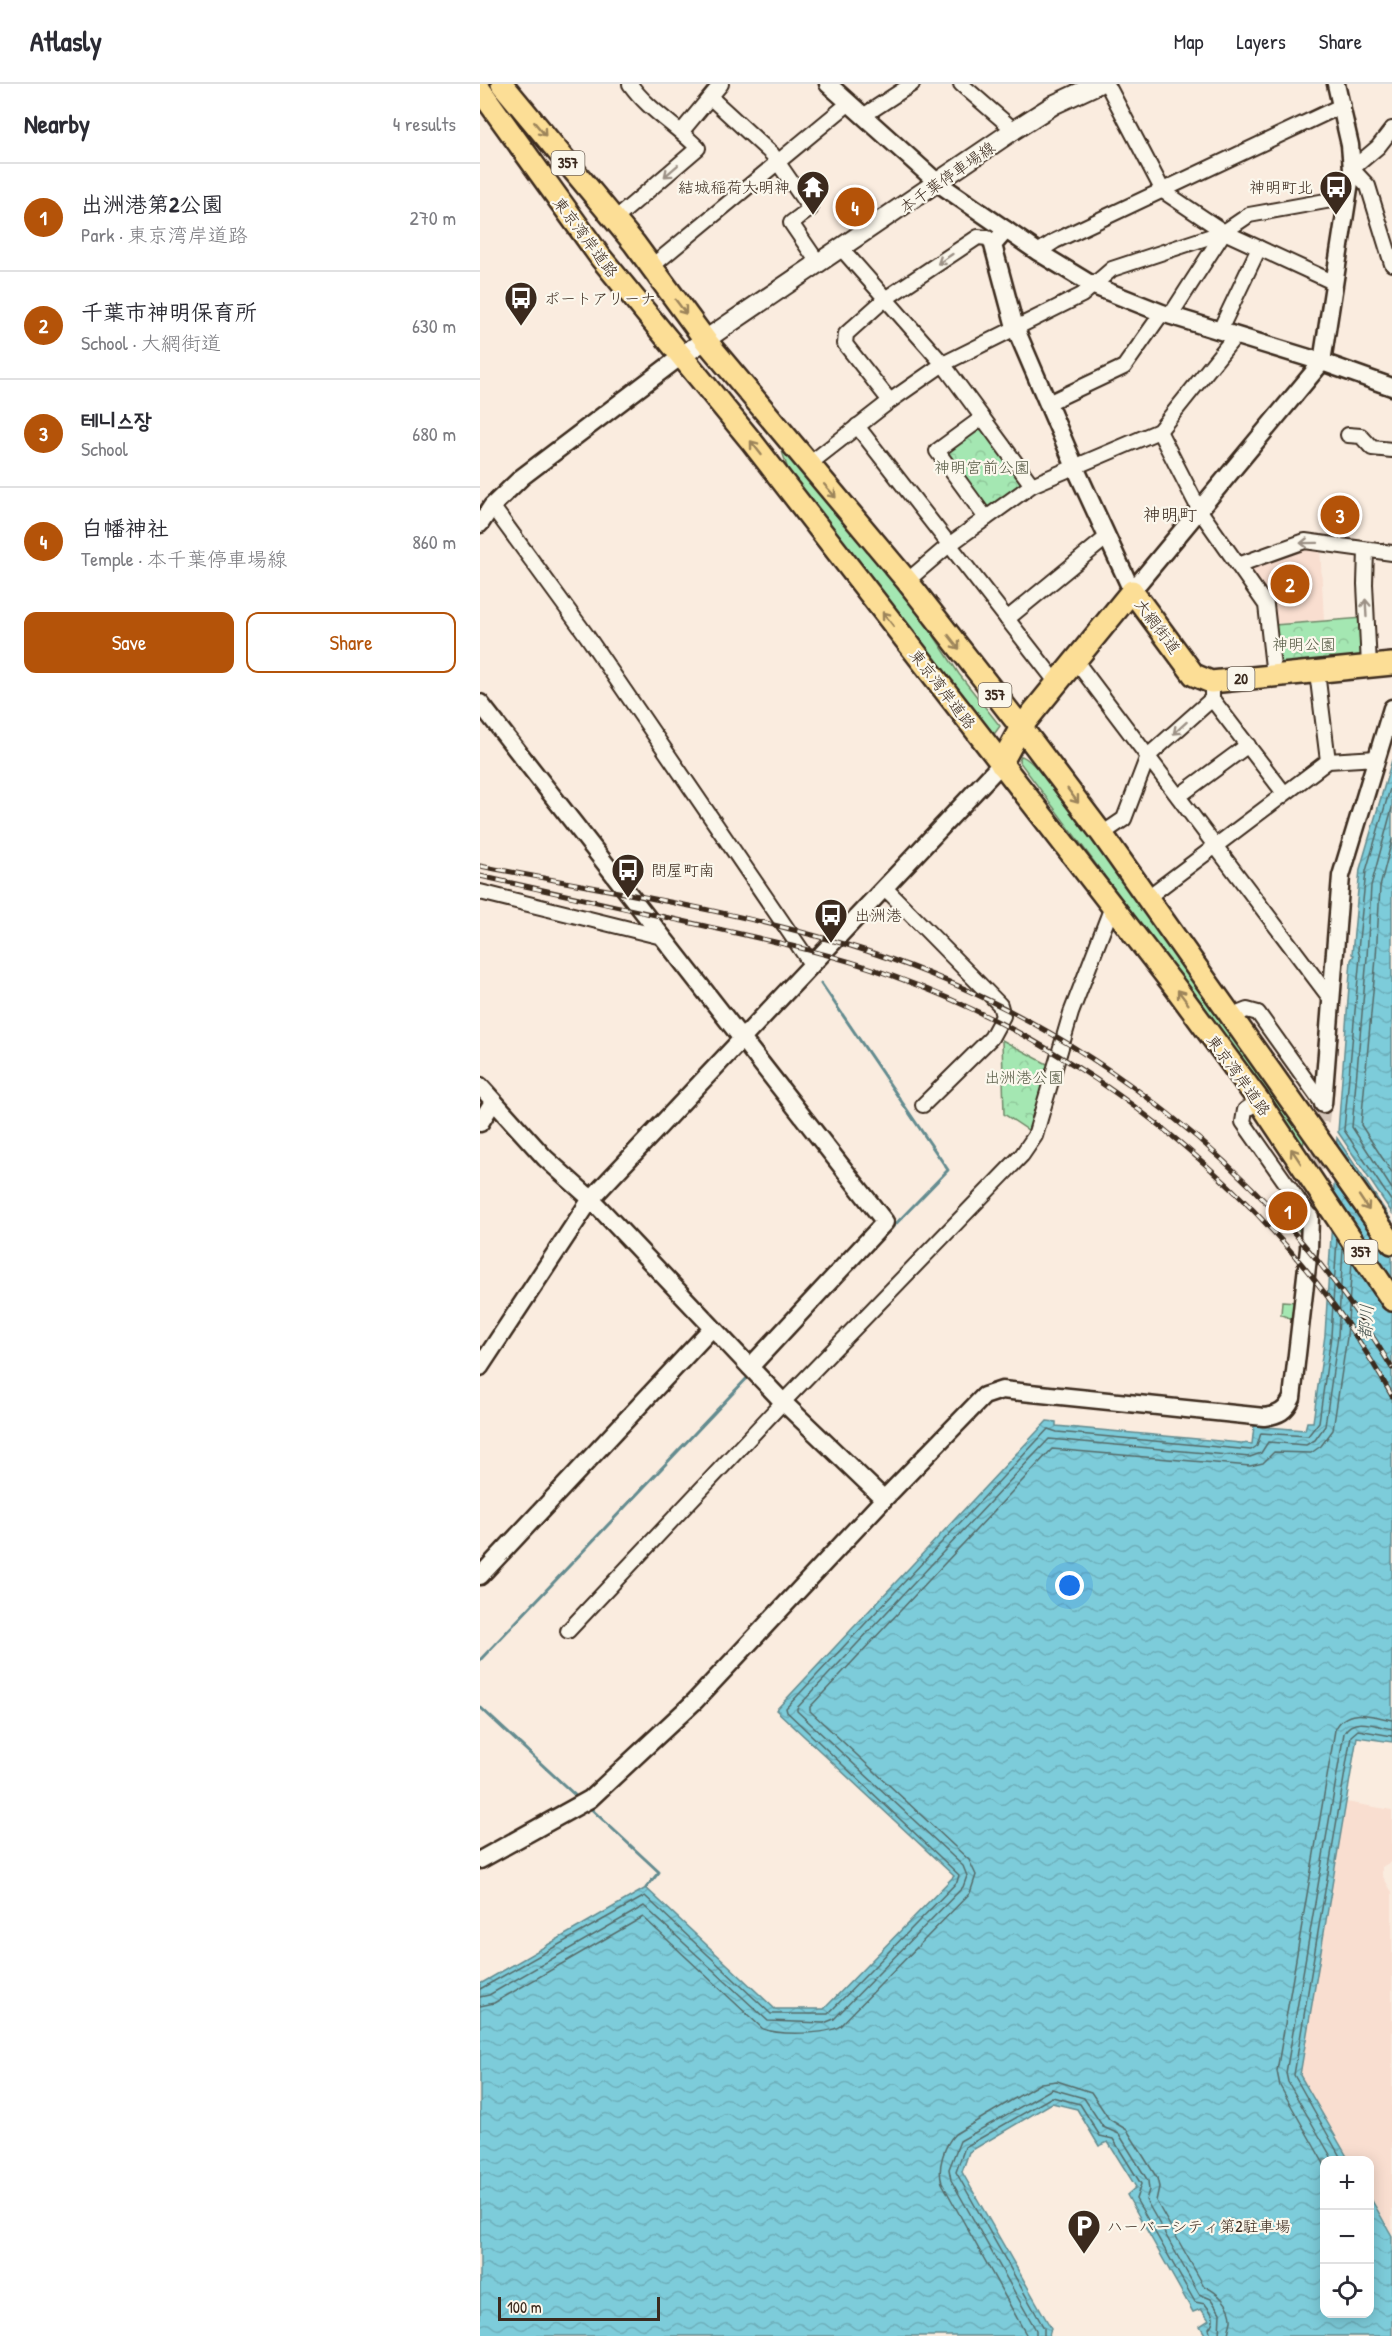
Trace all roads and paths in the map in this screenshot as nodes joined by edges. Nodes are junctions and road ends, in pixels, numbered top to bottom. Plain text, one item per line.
1 (502, 84) edge
2 (630, 84) edge
3 (721, 84) edge
4 (828, 84) edge
5 (912, 84) edge
6 (961, 84) edge
7 (1098, 84) edge
8 (1107, 84) edge
9 (1336, 84) edge
10 (480, 90) edge
11 (711, 98) junction
12 (848, 104) junction
13 (1342, 105) junction
14 (480, 106) edge
15 (863, 116) junction
16 (1392, 129) edge
17 (1014, 130) junction
18 (682, 131) junction
19 (1385, 147) edge
20 (529, 161) junction
21 (777, 163) junction
22 (1352, 169) junction
23 (938, 183) junction
24 (1162, 191) junction
25 (1348, 197) junction
26 (614, 220) junction
27 (1006, 230) junction
28 (1224, 232) junction
29 (993, 245) junction
30 (841, 248) junction
31 (1259, 248) junction
32 (1038, 252) junction
33 (819, 264) junction
34 (1392, 264) edge
35 (651, 267) junction
36 (1335, 283) junction
37 (1095, 286) junction
38 (885, 299) junction
39 (1166, 315) junction
40 (1015, 327) junction
41 (1228, 333) junction
42 (706, 341) junction
43 (680, 357) junction
44 (1322, 362) junction
45 (943, 364) junction
46 (1392, 387) edge
47 (890, 401) junction
48 (1048, 403) junction
49 (982, 418) junction
50 (857, 426) junction
51 (1159, 431) junction
52 (1348, 435) dead end
53 (1392, 450) edge
54 (808, 465) junction
55 (1075, 467) junction
56 (1032, 485) junction
57 (492, 506) junction
58 (1200, 511) junction
59 (986, 518) junction
60 (480, 524) edge
61 (1107, 537) junction
62 (949, 545) junction
63 (1366, 550) junction
64 (1392, 553) edge
65 (1238, 565) junction
66 (907, 581) junction
67 (1132, 591) junction
68 (1007, 619) junction
69 (1075, 660) junction
70 (1392, 664) edge
71 (1369, 666) junction
72 (1317, 672) junction
73 (1274, 676) junction
74 (1057, 683) junction
75 (1211, 691) junction
76 (480, 703) edge
77 (1392, 708) edge
78 (1021, 727) junction
79 (1248, 745) junction
80 (1148, 756) junction
81 (1377, 758) junction
82 (1328, 761) junction
83 (1001, 765) junction
84 (1284, 793) junction
85 (1179, 796) junction
86 (1102, 834) junction
87 (1215, 845) junction
88 (885, 888) junction
89 (480, 892) edge
90 (1148, 897) junction
91 (1113, 904) junction
92 (662, 936) junction
93 (812, 964) junction
94 (1330, 998) junction
95 (1232, 1016) junction
96 (740, 1039) junction
97 (480, 1086) edge
98 (1259, 1101) junction
99 (494, 1102) junction
100 (1323, 1104) joint
101 (923, 1105) dead end
102 (480, 1123) edge
103 (591, 1198) junction
104 (1310, 1217) joint
105 (1391, 1240) edge
106 (1392, 1299) edge
107 (712, 1328) junction
108 (480, 1367) edge
109 (753, 1370) junction
110 (783, 1402) junction
111 (884, 1499) junction
112 (480, 1576) edge
113 (568, 1631) dead end
114 (480, 1860) edge

1 -> 26 main road, 東京湾岸道路 / 357
2 - 18 street
3 - 11 street
4 - 12 street
5 - 15 street
6 - 17 street
7 - 17 main road, 本千葉停車場線
8 - 24 street
9 - 13 street
10 - 20 main road, 東京湾岸道路 / 357
11 - 18 street
11 - 21 street
12 - 15 street
12 - 21 street
13 - 22 street
13 - 24 street
14 - 20 main road, 357
15 - 23 street
16 - 19 street
17 - 23 main road, 本千葉停車場線
18 -> 26 street
19 - 22 street
20 - 43 main road, 東京湾岸道路 / 357
21 - 33 street
21 - 35 street
22 - 25 street
22 - 34 street
23 - 27 street
23 - 30 main road, 本千葉停車場線
24 - 28 street
24 - 32 street
25 - 28 street
25 - 36 street
26 - 35 main road, 東京湾岸道路 / 357
27 - 29 street
27 - 32 street
28 - 31 street
28 - 37 street
28 - 39 street
29 -> 38 street
29 - 40 street
30 - 33 main road, 本千葉停車場線
30 - 38 street
31 - 36 street
31 - 41 street
32 - 37 street
33 - 42 main road, 本千葉停車場線
35 -> 42 main road, 東京湾岸道路 / 357
36 - 44 street
37 - 39 street
37 - 40 street
38 - 45 street
38 - 47 street
39 - 41 street
39 - 48 street
40 - 45 street
40 - 48 street
41 - 44 street
41 - 51 street
42 - 43 main road, 本千葉停車場線
42 - 54 main road, 東京湾岸道路 / 357
43 - 57 street
83 -> 43 main road, 東京湾岸道路 / 357
44 - 46 street
44 - 58 street
45 - 47 street
45 - 49 street
47 - 50 street
48 - 55 street
49 - 56 street
49 - 59 street
50 - 54 street
50 - 62 street
51 - 55 street
51 - 58 street
52 - 53 street
54 -> 66 main road, 東京湾岸道路 / 357
55 - 56 street
55 - 61 street
56 - 59 street
57 - 60 street
57 - 93 street
58 - 65 street
58 - 67 street
59 - 62 street
61 - 67 street
61 - 68 street
62 - 66 street
62 - 68 street
63 - 64 street
63 -> 65 street
71 -> 63 street
65 - 73 street
66 -> 78 main road, 東京湾岸道路 / 357
67 - 69 main road, 大網街道
67 - 75 main road, 大網街道 / 20
68 - 74 street
69 - 74 main road, 大網街道
69 - 80 street
70 - 71 main road, 20
71 - 72 main road, 20
72 - 73 main road, 20
72 - 82 street
73 - 75 main road, 20
74 - 78 main road, 大網街道
75 - 79 street
75 -> 80 street
76 - 92 street
77 - 81 street
78 - 83 main road, 大網街道
78 -> 86 main road, 東京湾岸道路 / 357
79 - 84 street
79 - 85 street
80 - 85 street
80 - 86 street
81 - 82 street
81 - 94 street
82 - 84 street
83 - 88 street
83 - 91 main road, 東京湾岸道路 / 357
84 - 87 street
85 - 87 street
86 - 90 main road, 東京湾岸道路 / 357
87 - 90 street
87 - 94 street
88 - 93 street
88 - 101 street
89 - 92 street
90 - 95 main road, 東京湾岸道路 / 357
98 -> 91 main road, 東京湾岸道路 / 357
91 - 110 street
92 - 96 street
93 - 96 street
94 - 100 street
95 - 100 street
95 -> 105 main road, 東京湾岸道路 / 357
96 - 103 street
96 - 109 street
97 - 99 street
98 - 104 street
106 -> 98 main road, 東京湾岸道路 / 357
99 - 102 street
99 - 103 street
103 - 107 street
103 - 108 street
104 - 111 street
107 - 109 street
107 - 112 street
109 - 110 street
110 - 111 street
110 - 113 street
111 - 114 street

